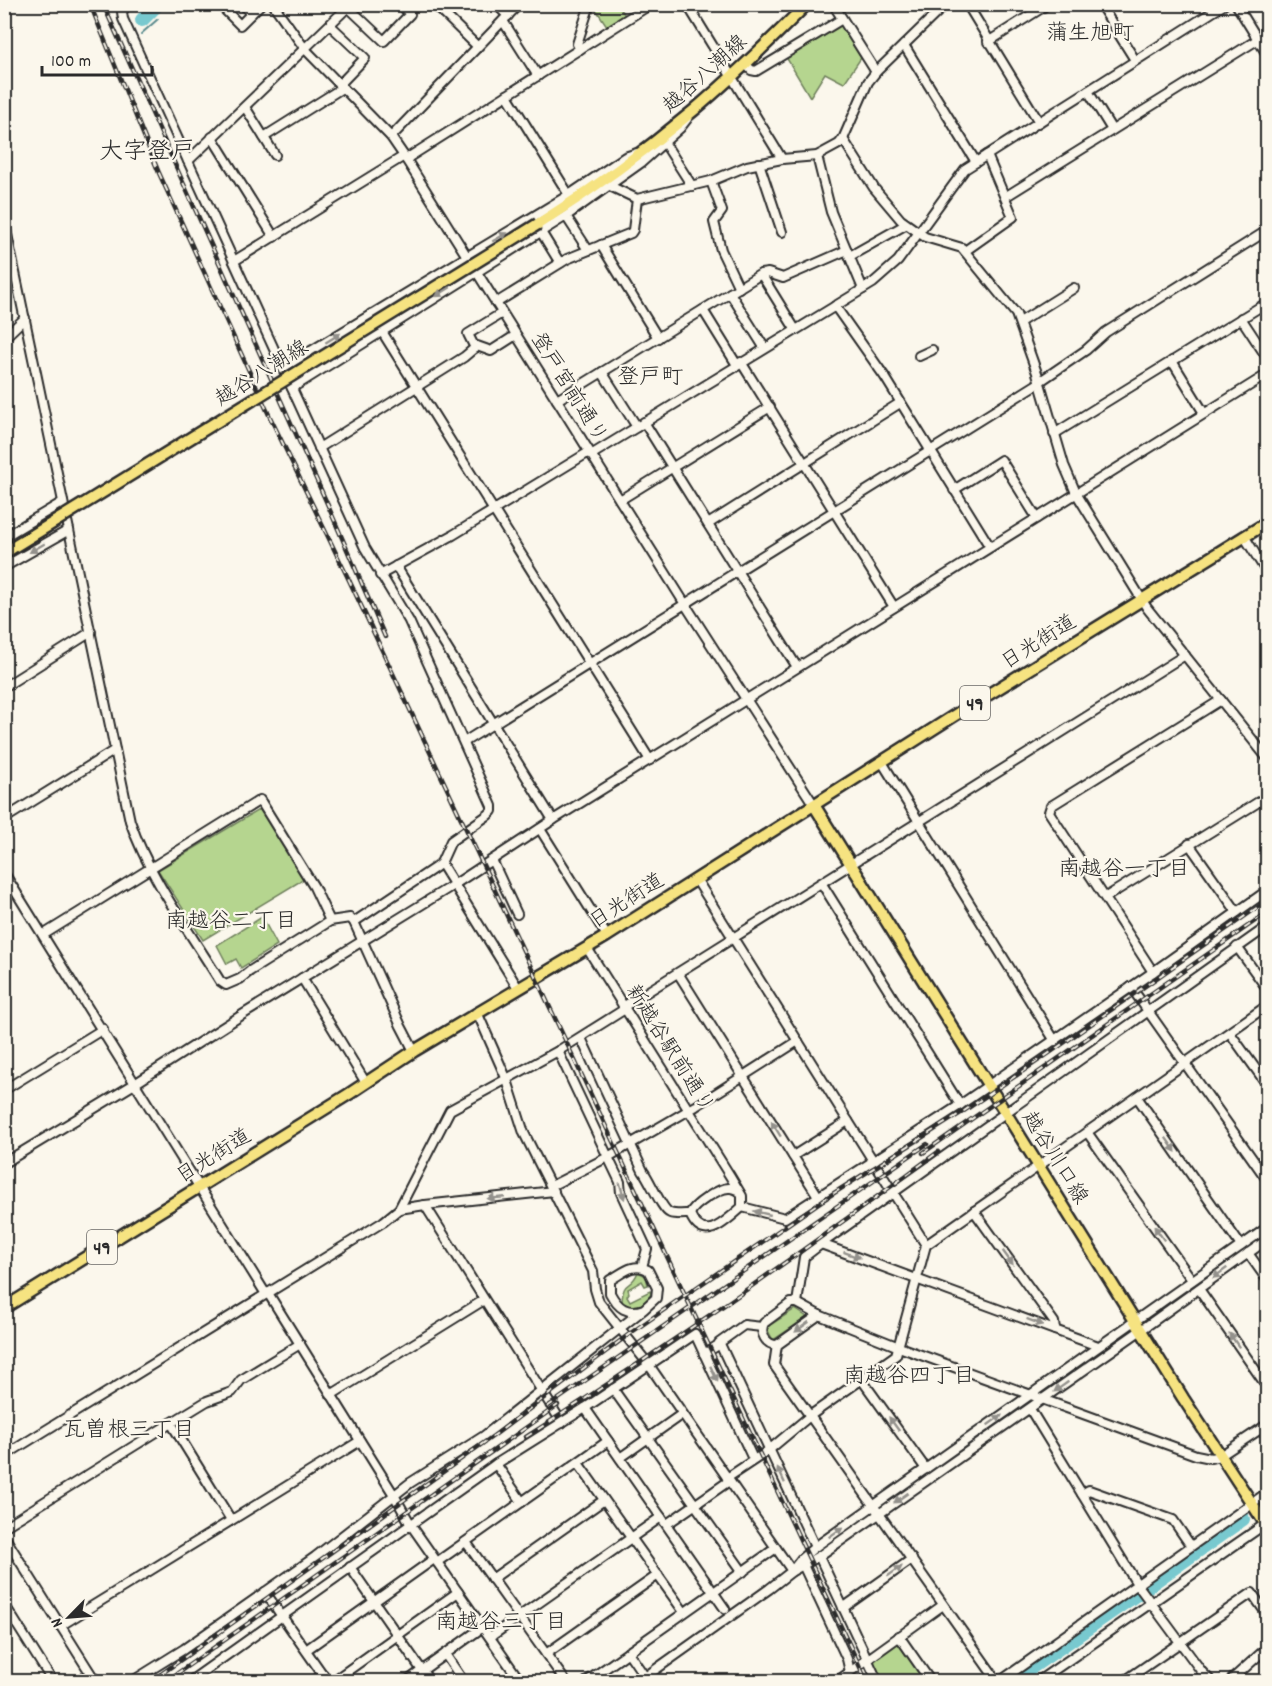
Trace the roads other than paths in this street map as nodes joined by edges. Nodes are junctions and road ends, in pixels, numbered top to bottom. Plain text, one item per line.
1 (127, 4) edge
2 (219, 4) edge
3 (243, 4) edge
4 (261, 4) edge
5 (273, 4) edge
6 (400, 4) edge
7 (434, 4) edge
8 (496, 4) edge
9 (519, 4) edge
10 (590, 4) edge
11 (651, 4) edge
12 (687, 4) edge
13 (807, 4) edge
14 (833, 4) edge
15 (946, 4) edge
16 (967, 4) edge
17 (1048, 4) edge
18 (1100, 4) edge
19 (1225, 4) edge
20 (1236, 4) edge
21 (349, 6) edge
22 (252, 14) junction
23 (506, 19) junction
24 (842, 19) junction
25 (330, 25) junction
26 (1257, 40) junction
27 (988, 42) junction
28 (904, 45) junction
29 (477, 46) junction
30 (305, 49) junction
31 (580, 49) junction
32 (1268, 56) edge
33 (1135, 60) junction
34 (746, 64) junction
35 (876, 72) junction
36 (538, 76) junction
37 (732, 76) junction
38 (341, 86) junction
39 (1088, 91) junction
40 (507, 95) junction
41 (244, 107) junction
42 (1039, 122) junction
43 (1112, 130) junction
44 (212, 137) junction
45 (391, 137) junction
46 (264, 138) junction
47 (843, 139) junction
48 (663, 140) junction
49 (640, 154) junction
50 (275, 155) dead end
51 (987, 155) junction
52 (817, 156) junction
53 (405, 157) junction
54 (782, 159) junction
55 (188, 161) junction
56 (976, 162) junction
57 (759, 163) junction
58 (711, 181) junction
59 (610, 186) junction
60 (692, 186) junction
61 (569, 195) junction
62 (1005, 197) junction
63 (637, 199) junction
64 (567, 216) junction
65 (4, 220) edge
66 (905, 225) junction
67 (540, 228) junction
68 (1268, 230) edge
69 (782, 232) dead end
70 (919, 234) junction
71 (274, 237) junction
72 (601, 245) junction
73 (588, 250) junction
74 (965, 251) junction
75 (849, 253) junction
76 (466, 257) junction
77 (234, 261) junction
78 (560, 263) junction
79 (476, 272) junction
80 (761, 274) junction
81 (738, 288) junction
82 (1074, 288) dead end
83 (863, 289) junction
84 (730, 293) junction
85 (1268, 302) edge
86 (496, 303) junction
87 (834, 306) junction
88 (703, 310) junction
89 (502, 312) junction
90 (371, 314) junction
91 (25, 318) junction
92 (1241, 318) junction
93 (1020, 322) junction
94 (795, 329) junction
95 (381, 330) junction
96 (516, 335) junction
97 (4, 338) edge
98 (658, 338) junction
99 (764, 347) junction
100 (476, 348) junction
101 (932, 350) dead end
102 (919, 356) dead end
103 (1268, 359) edge
104 (1172, 361) junction
105 (739, 363) junction
106 (283, 368) junction
107 (602, 372) junction
108 (1268, 374) edge
109 (1039, 382) junction
110 (417, 387) junction
111 (292, 388) junction
112 (557, 400) junction
113 (900, 403) junction
114 (770, 407) junction
115 (1204, 413) junction
116 (640, 424) junction
117 (1054, 434) junction
118 (319, 448) junction
119 (930, 451) junction
120 (590, 453) junction
121 (804, 463) junction
122 (672, 468) junction
123 (954, 490) junction
124 (1076, 493) junction
125 (620, 500) junction
126 (63, 502) junction
127 (494, 511) junction
128 (834, 511) junction
129 (1037, 518) junction
130 (1268, 522) edge
131 (708, 524) junction
132 (69, 530) junction
133 (1244, 536) junction
134 (4, 537) edge
135 (990, 548) junction
136 (4, 553) edge
137 (396, 566) junction
138 (4, 567) edge
139 (737, 571) junction
140 (1268, 574) edge
141 (380, 575) junction
142 (1142, 600) junction
143 (685, 604) junction
144 (894, 607) junction
145 (91, 632) junction
146 (1185, 655) junction
147 (590, 663) junction
148 (797, 668) junction
149 (4, 687) edge
150 (747, 699) junction
151 (1221, 700) junction
152 (493, 723) junction
153 (464, 742) junction
154 (115, 750) junction
155 (1268, 759) edge
156 (650, 760) junction
157 (882, 762) junction
158 (1268, 796) edge
159 (814, 805) junction
160 (4, 819) edge
161 (553, 820) junction
162 (920, 822) junction
163 (540, 829) junction
164 (1190, 844) junction
165 (492, 860) junction
166 (441, 863) junction
167 (851, 865) junction
168 (150, 869) junction
169 (4, 873) edge
170 (696, 879) junction
171 (455, 884) junction
172 (822, 884) junction
173 (1268, 891) edge
174 (1106, 897) junction
175 (1237, 912) junction
176 (517, 914) dead end
177 (330, 921) junction
178 (354, 922) junction
179 (1268, 926) edge
180 (43, 935) junction
181 (607, 936) junction
182 (734, 939) junction
183 (363, 941) junction
184 (1237, 947) junction
185 (587, 948) junction
186 (1153, 972) junction
187 (678, 973) junction
188 (302, 978) junction
189 (1131, 987) junction
190 (518, 988) junction
191 (1268, 990) edge
192 (1268, 1005) edge
193 (624, 1008) junction
194 (1147, 1010) junction
195 (477, 1012) junction
196 (103, 1029) junction
197 (1230, 1033) junction
198 (581, 1038) junction
199 (798, 1041) junction
200 (1055, 1041) junction
201 (414, 1051) junction
202 (558, 1051) junction
203 (1185, 1064) junction
204 (743, 1076) junction
205 (507, 1080) junction
206 (136, 1083) junction
207 (366, 1083) junction
208 (988, 1085) junction
209 (1268, 1086) edge
210 (4, 1090) edge
211 (1137, 1097) junction
212 (960, 1105) junction
213 (688, 1110) junction
214 (1005, 1112) junction
215 (848, 1121) junction
216 (1087, 1132) junction
217 (631, 1145) junction
218 (793, 1156) junction
219 (608, 1157) junction
220 (873, 1160) junction
221 (4, 1163) edge
222 (1038, 1166) junction
223 (724, 1167) junction
224 (1268, 1180) edge
225 (199, 1186) junction
226 (553, 1189) junction
227 (722, 1190) junction
228 (739, 1191) junction
229 (892, 1193) junction
230 (818, 1196) junction
231 (425, 1205) junction
232 (742, 1207) junction
233 (399, 1209) junction
234 (974, 1211) junction
235 (690, 1214) junction
236 (1268, 1227) edge
237 (1268, 1239) edge
238 (821, 1244) junction
239 (926, 1245) junction
240 (1241, 1246) junction
241 (1248, 1253) junction
242 (642, 1267) junction
243 (593, 1271) junction
244 (917, 1279) junction
245 (610, 1280) junction
246 (1192, 1280) junction
247 (1268, 1281) edge
248 (1199, 1289) junction
249 (268, 1293) junction
250 (484, 1300) junction
251 (797, 1303) junction
252 (4, 1308) edge
253 (622, 1309) junction
254 (644, 1309) junction
255 (819, 1316) junction
256 (1138, 1326) junction
257 (762, 1327) junction
258 (618, 1329) junction
259 (1055, 1330) junction
260 (300, 1344) junction
261 (720, 1344) junction
262 (777, 1346) junction
263 (1098, 1346) junction
264 (899, 1347) junction
265 (704, 1353) junction
266 (649, 1365) junction
267 (862, 1380) junction
268 (1268, 1388) edge
269 (613, 1389) junction
270 (542, 1391) junction
271 (331, 1395) junction
272 (1030, 1395) junction
273 (1043, 1399) junction
274 (585, 1408) junction
275 (1030, 1409) junction
276 (682, 1414) junction
277 (811, 1415) junction
278 (171, 1423) junction
279 (562, 1423) junction
280 (1268, 1424) edge
281 (648, 1438) junction
282 (360, 1441) junction
283 (608, 1441) junction
284 (769, 1450) junction
285 (4, 1456) edge
286 (1220, 1456) junction
287 (620, 1458) junction
288 (753, 1459) junction
289 (578, 1463) junction
290 (496, 1464) junction
291 (926, 1469) junction
292 (728, 1479) junction
293 (1268, 1492) edge
294 (1082, 1494) junction
295 (394, 1495) junction
296 (604, 1500) junction
297 (522, 1502) junction
298 (695, 1504) junction
299 (1252, 1504) junction
300 (874, 1506) junction
301 (880, 1513) junction
302 (661, 1517) junction
303 (231, 1520) junction
304 (667, 1524) junction
305 (1267, 1524) edge
306 (411, 1525) junction
307 (4, 1527) edge
308 (4, 1536) edge
309 (631, 1537) junction
310 (466, 1542) junction
311 (1191, 1546) junction
312 (815, 1547) junction
313 (776, 1548) junction
314 (819, 1556) junction
315 (912, 1559) junction
316 (436, 1561) junction
317 (803, 1565) junction
318 (350, 1567) junction
319 (792, 1570) junction
320 (742, 1572) junction
321 (658, 1575) junction
322 (492, 1579) junction
323 (1137, 1584) junction
324 (265, 1592) junction
325 (458, 1592) junction
326 (714, 1592) junction
327 (1152, 1601) junction
328 (375, 1602) junction
329 (4, 1604) edge
330 (944, 1605) junction
331 (725, 1608) dead end
332 (843, 1608) junction
333 (684, 1612) junction
334 (282, 1616) junction
335 (1268, 1616) edge
336 (520, 1617) junction
337 (60, 1626) junction
338 (483, 1627) junction
339 (398, 1635) junction
340 (899, 1636) junction
341 (490, 1637) junction
342 (1181, 1641) junction
343 (1268, 1647) edge
344 (306, 1650) junction
345 (628, 1652) junction
346 (445, 1654) junction
347 (546, 1654) junction
348 (867, 1659) junction
349 (422, 1670) junction
350 (850, 1672) junction
351 (90, 1674) junction
352 (328, 1679) edge
353 (646, 1679) edge
354 (518, 1680) edge
355 (53, 1682) edge
356 (77, 1682) edge
357 (96, 1682) edge
358 (131, 1682) edge
359 (189, 1682) edge
360 (313, 1682) edge
361 (406, 1682) edge
362 (430, 1682) edge
363 (464, 1682) edge
364 (566, 1682) edge
365 (586, 1682) edge
366 (836, 1682) edge
367 (878, 1682) edge
368 (932, 1682) edge
369 (999, 1682) edge
370 (1037, 1682) edge
371 (1123, 1682) edge
372 (1212, 1682) edge
373 (1229, 1682) edge

1 - 55 street
2 - 22 street
3 - 22 street
4 - 22 street
5 - 30 street, 登戸宮前通り
6 - 21 street
7 - 29 street
8 - 23 street
9 - 23 street
10 - 31 street
11 - 31 street
12 - 37 street
13 - 34 main road, 越谷八潮線
14 - 24 street
15 - 28 street
16 - 27 street
17 - 27 street
18 - 33 street
19 - 33 street
20 - 26 street
21 - 25 street
23 - 29 street
23 - 36 street
24 - 34 street
24 - 35 street
25 - 30 street
25 - 38 street
26 - 32 street
26 - 43 street
27 - 42 street
28 - 35 street
28 - 56 street
29 - 45 street
30 - 38 street, 登戸宮前通り
30 - 41 street
31 - 36 street
33 - 39 street
34 - 37 main road, 越谷八潮線
35 - 47 street
36 - 40 street
37 - 48 main road, 越谷八潮線
37 - 54 street
38 - 45 street, 登戸宮前通り
38 - 46 street
39 - 42 street
39 - 43 street
40 - 53 street
40 - 61 street
41 - 44 street
41 - 46 street
42 - 51 street
43 - 62 street
44 - 55 street
44 - 71 street
45 - 53 street, 登戸宮前通り
46 - 50 street
47 - 52 street
47 - 66 street
48 - 49 main road, 越谷八潮線
48 - 59 street
48 - 60 street
49 - 61 street
49 - 67 main road, 越谷八潮線
51 - 56 street
51 - 62 street
52 - 54 street
52 - 75 street
53 - 71 street
53 - 76 street, 登戸宮前通り
54 - 57 street
55 - 77 street
56 - 70 street
57 - 58 street
57 - 69 street
58 - 60 street
58 - 81 street
59 - 63 street
59 - 64 street
60 - 63 street
76 -> 61 street
62 - 74 street
63 - 72 street
64 - 67 street
64 - 73 street
65 - 91 street
66 - 70 street
66 - 75 street
67 - 78 street
67 - 79 street
67 - 136 main road, 越谷八潮線, bridge
68 - 109 street
70 - 74 street
70 - 83 street
71 - 77 street
72 - 73 street
72 - 98 street
73 - 78 street
74 - 93 street
75 - 80 street
75 - 83 street
76 - 79 street, 登戸宮前通り
76 - 90 street
77 - 106 street
78 - 86 street
79 - 86 street, 登戸宮前通り
79 -> 95 street
80 - 81 street
80 - 94 street
81 - 84 street
82 - 93 street
83 - 87 street
84 - 88 street
84 - 99 street
85 - 92 street
86 - 89 street, 登戸宮前通り
87 - 94 street
87 - 113 street
88 - 98 street
88 - 105 street
89 - 96 street, 登戸宮前通り
89 - 100 street
90 - 95 street
106 -> 90 street
91 - 97 street
91 - 126 street
92 - 103 street
92 - 104 street
93 - 109 street
94 - 99 street
95 - 110 street
95 - 111 street
96 - 100 street
96 - 112 street, 登戸宮前通り
98 - 107 street
99 - 105 street
100 - 110 street
101 - 102 street
104 - 115 street
104 - 117 street
105 - 114 street
105 - 116 street
106 - 111 street
107 - 112 street
107 - 116 street
108 - 115 street
109 - 117 street
109 - 119 street
110 - 118 street
110 - 127 street
111 - 118 street
112 - 120 street, 登戸宮前通り
113 - 119 street
113 - 121 street
114 - 121 street
114 - 122 street
115 - 124 street
116 - 120 street
116 - 122 street
117 - 124 street
118 - 141 street
119 - 123 street
119 - 128 street
120 - 125 street, 登戸宮前通り
120 - 127 street
121 - 128 street
121 - 131 street
122 - 125 street
122 - 131 street
123 - 129 street
123 - 135 street
124 - 129 street
124 - 142 street
125 - 143 street, 登戸宮前通り
126 - 132 street
126 - 134 street
127 - 137 street
127 - 147 street
128 - 139 street
128 - 144 street
129 - 135 street
130 - 133 main road, 日光街道 / 49
131 - 139 street
132 -> 138 street
132 - 145 street
133 - 140 street
133 - 142 main road, 日光街道 / 49
135 - 144 street
137 - 141 street
137 - 152 street
139 - 143 street
139 - 148 street
141 - 153 street
142 - 146 street
142 - 157 main road, 日光街道 / 49
143 - 147 street
143 - 150 street, 登戸宮前通り
144 - 148 street
145 - 149 street
145 - 154 street
146 - 151 street
146 - 162 street
147 - 152 street
147 - 156 street
148 - 150 street
150 - 156 street
150 - 159 street, 登戸宮前通り
151 - 155 street
151 - 174 street
152 - 153 street
152 - 161 street
153 - 166 street
154 - 160 street
154 - 168 street
156 - 161 street
157 - 159 main road, 日光街道 / 49
157 - 162 street
158 - 164 street
159 - 167 main road, 越谷川口線
159 - 170 main road, 日光街道 / 49
161 - 163 street
162 - 167 street
162 - 200 street
163 - 165 street
163 - 181 street
164 - 174 street
164 - 175 street
165 - 171 street
165 - 176 street
166 - 171 street
166 - 178 street
167 - 172 street
167 - 208 main road, 越谷川口線
168 - 177 street
168 - 177 street
168 - 180 street
169 - 180 street
170 - 181 main road, 日光街道 / 49
170 - 182 street
171 - 183 street
171 - 190 street
172 - 182 street
172 - 212 street
173 - 175 street
174 - 186 street
175 - 186 street
177 - 178 street
178 - 183 street
179 - 184 street
180 - 196 street
181 - 185 main road, 日光街道 / 49
182 - 187 street
182 - 199 street
183 - 188 street
183 - 201 street
184 - 191 street
184 - 194 street
185 - 190 main road, 日光街道 / 49
185 - 193 street, 新越谷駅前通り
186 - 189 street
187 - 193 street
187 - 204 street
188 - 206 street
188 - 207 street
189 - 194 street
189 - 200 street
190 - 195 main road, 日光街道 / 49
192 - 197 street
193 - 198 street
193 - 213 street, 新越谷駅前通り
194 - 203 street
194 - 214 street
195 - 201 main road, 日光街道 / 49
195 - 205 street
196 - 206 street
196 - 210 street
197 - 203 street
197 - 209 street
198 - 202 street
198 - 217 street
199 - 204 street
199 - 215 street
200 - 208 street
201 - 207 main road, 日光街道 / 49
202 - 205 street
202 - 219 street
203 - 211 street
203 - 224 street
204 - 213 street
218 -> 204 street
205 - 226 street
205 - 233 street
206 - 221 street
206 - 225 street
207 - 225 main road, 日光街道 / 49
208 - 212 street
208 - 214 main road, 越谷川口線
211 - 216 street
211 -> 240 street
212 - 220 street
213 - 217 street
213 - 223 street, 新越谷駅前通り
214 - 222 main road, 越谷川口線
214 - 229 street
215 - 218 street
215 - 220 street
216 - 222 street
246 -> 216 street
217 - 219 street
217 - 235 street
218 - 230 street
219 - 226 street
219 -> 242 street
220 - 229 street
220 - 230 street
222 - 234 street
222 - 256 main road, 越谷川口線
223 - 227 street
223 - 228 street, 新越谷駅前通り
225 - 249 street
225 - 252 main road, 日光街道 / 49
226 -> 231 street
226 - 243 street
227 - 228 street
227 - 235 street
228 - 232 street
229 - 238 street
229 - 239 street
230 -> 232 street
231 - 233 street
231 - 250 street
232 - 235 street
233 - 249 street
234 - 239 street
234 -> 259 street
236 - 240 street
237 - 241 street
238 -> 244 street
238 - 251 street
239 - 244 street
240 - 246 street
241 - 247 street
241 -> 248 street
242 - 245 street
242 - 254 street
243 - 245 street
243 - 258 street
244 -> 259 street
244 - 264 street
245 - 253 street
246 - 256 street
248 - 256 street
268 -> 248 street
249 - 260 street
249 - 285 street
250 - 270 street
250 - 271 street
251 - 255 street
251 - 257 street
253 - 254 street
253 - 258 street
254 - 258 street
255 -> 262 street
255 - 264 street
256 - 263 street
256 -> 273 street
256 - 286 main road, 越谷川口線
257 - 261 street
257 - 262 street
258 - 266 street
258 - 270 street
259 - 263 street
260 - 271 street
260 - 278 street
261 - 265 street
261 - 284 street
262 - 277 street
263 - 272 street
264 - 267 street
264 - 272 street
265 - 266 street
265 -> 288 street
266 - 269 street
266 - 276 street
267 - 277 street
291 -> 267 street
269 - 274 street
269 - 281 street
270 - 279 street
270 - 295 street
271 - 282 street
272 - 273 street
291 -> 272 street
273 - 275 street
273 - 286 street
274 - 279 street
274 - 283 street
275 - 294 street
275 -> 301 street
276 - 281 street
276 - 292 street
277 - 284 street
277 - 300 street
278 - 303 street
278 - 307 street
279 - 290 street
280 - 286 street
281 - 287 street
281 - 298 street
282 - 295 street
282 - 303 street
283 - 287 street
283 - 289 street
284 - 288 street
312 -> 284 street
286 - 299 main road, 越谷川口線
287 - 302 street
288 - 292 street
289 - 296 street
289 - 297 street
290 - 297 street
290 - 306 street
291 - 300 street
292 - 298 street
292 - 313 street
293 - 299 street
294 - 311 street
294 - 323 street
295 - 306 street
295 - 324 street
296 - 309 street
296 - 322 street
297 - 310 street
298 - 304 street
298 - 320 street
299 - 305 main road, 越谷川口線
299 - 311 street
300 - 301 street
312 -> 300 street
301 - 314 street
301 - 315 street
302 - 304 street
302 - 309 street
303 - 337 street
304 - 326 street
305 - 327 street
306 - 316 street
306 - 318 street
308 - 337 street
309 - 321 street
309 - 336 street
310 - 316 street
310 - 322 street
311 - 323 street
312 - 319 street
313 - 319 street
313 - 320 street
314 - 317 street
314 - 332 street
315 - 330 street
332 -> 315 street
316 - 325 street
316 - 328 street
317 - 319 street
317 - 350 street
318 - 328 street
318 - 334 street
319 - 353 street
320 - 326 street
321 - 333 street
321 - 347 street
322 - 336 street
323 - 327 street
323 - 369 street
324 - 334 street
324 - 358 street
325 - 338 street
325 - 339 street
326 - 331 street
326 - 333 street
327 - 342 street
327 - 370 street
328 - 339 street
328 - 344 street
329 - 355 street
330 - 340 street
330 - 369 street
332 - 348 street
333 - 345 street
334 - 344 street
334 - 359 street
335 - 342 street
336 - 341 street
336 - 347 street
337 - 351 street
338 - 341 street
338 - 346 street
339 - 349 street
339 - 352 street
340 - 348 street
340 - 368 street
341 - 354 street
342 - 371 street
342 - 372 street
343 - 373 street
344 - 352 street
345 - 353 street
345 - 365 street
346 - 349 street
346 - 363 street
347 - 364 street
348 - 350 street
348 - 367 street
349 - 361 street
349 - 362 street
350 - 366 street
351 - 356 street
351 - 357 street
352 - 360 street

